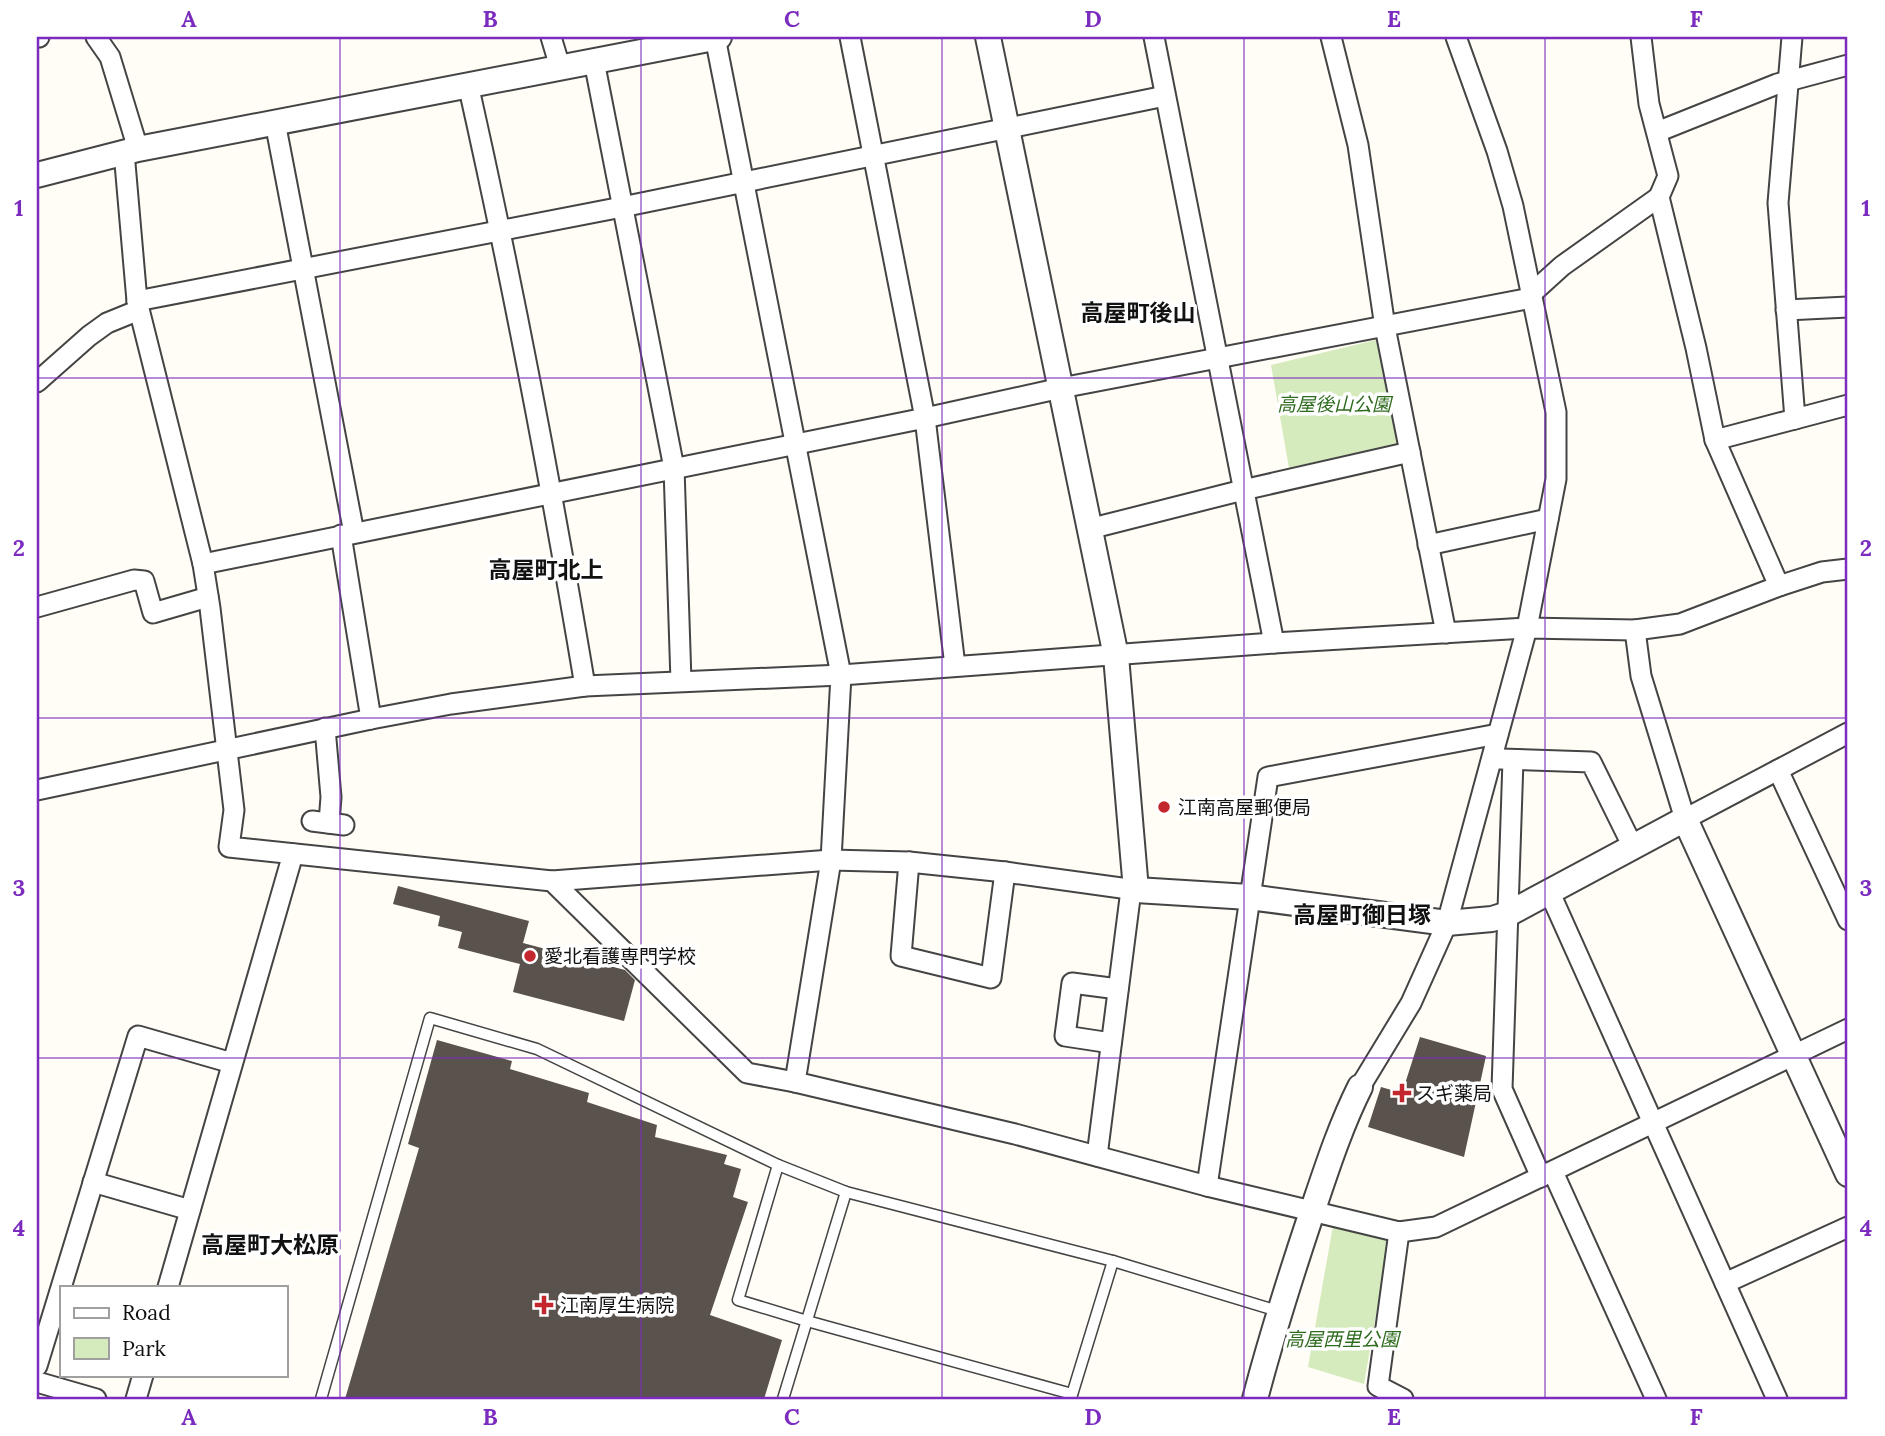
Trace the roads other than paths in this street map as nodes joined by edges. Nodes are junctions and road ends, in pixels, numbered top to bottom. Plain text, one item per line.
1 (96, 37) edge
2 (551, 37) edge
3 (716, 37) edge
4 (850, 37) edge
5 (988, 37) edge
6 (1154, 37) edge
7 (1331, 37) edge
8 (1456, 37) edge
9 (1641, 37) edge
10 (1792, 37) edge
11 (594, 61) junction
12 (1848, 65) edge
13 (560, 67) junction
14 (1790, 81) junction
15 (468, 84) junction
16 (1165, 96) junction
17 (275, 122) junction
18 (1007, 128) junction
19 (1657, 132) junction
20 (131, 150) junction
21 (873, 155) junction
22 (37, 175) edge
23 (745, 182) junction
24 (1659, 197) junction
25 (622, 207) junction
26 (501, 229) junction
27 (303, 267) junction
28 (1530, 297) junction
29 (138, 306) junction
30 (1848, 307) edge
31 (1786, 310) junction
32 (1385, 327) junction
33 (1217, 358) junction
34 (37, 382) edge
35 (1061, 388) junction
36 (1848, 405) edge
37 (925, 418) junction
38 (1795, 419) junction
39 (1715, 440) junction
40 (796, 444) junction
41 (1410, 452) junction
42 (674, 468) junction
43 (1243, 490) junction
44 (552, 492) junction
45 (1548, 519) junction
46 (1089, 529) junction
47 (348, 534) junction
48 (1428, 545) junction
49 (203, 564) junction
50 (1848, 569) edge
51 (1779, 586) junction
52 (208, 597) junction
53 (37, 607) edge
54 (1527, 628) junction
55 (1634, 629) junction
56 (1446, 633) junction
57 (1274, 643) junction
58 (1116, 656) junction
59 (955, 666) junction
60 (841, 675) junction
61 (681, 681) junction
62 (585, 686) junction
63 (371, 719) junction
64 (326, 728) junction
65 (1848, 733) edge
66 (1498, 734) junction
67 (226, 750) junction
68 (1492, 759) junction
69 (1513, 760) junction
70 (1778, 770) junction
71 (37, 790) edge
72 (1685, 819) junction
73 (328, 823) dead end
74 (1633, 847) junction
75 (293, 854) junction
76 (831, 860) junction
77 (909, 862) junction
78 (1005, 872) junction
79 (552, 881) junction
80 (1133, 890) junction
81 (1549, 891) junction
82 (1249, 897) junction
83 (1508, 914) junction
84 (1848, 920) edge
85 (1447, 922) junction
86 (1118, 989) junction
87 (1848, 1029) edge
88 (1111, 1043) junction
89 (1793, 1054) junction
90 (232, 1062) junction
91 (795, 1082) junction
92 (1360, 1087) joint
93 (1654, 1124) junction
94 (1097, 1156) junction
95 (778, 1166) junction
96 (1547, 1174) junction
97 (1848, 1174) edge
98 (93, 1182) junction
99 (1207, 1186) junction
100 (846, 1192) junction
101 (190, 1210) junction
102 (1312, 1210) junction
103 (1848, 1227) edge
104 (1399, 1232) junction
105 (1113, 1261) junction
106 (1725, 1283) junction
107 (61, 1286) edge
108 (168, 1286) edge
109 (60, 1290) edge
110 (1278, 1312) junction
111 (807, 1321) junction
112 (37, 1366) edge
113 (143, 1376) edge
114 (37, 1382) edge
115 (64, 1395) edge
116 (1071, 1396) edge
117 (96, 1399) edge
118 (136, 1399) edge
119 (321, 1399) edge
120 (783, 1399) edge
121 (1255, 1399) edge
122 (1403, 1399) edge
123 (1656, 1399) edge
124 (1777, 1399) edge

1 - 20 street
2 - 13 street
3 - 11 street
3 - 23 street
4 - 21 street
5 - 18 street
6 - 16 street
7 - 32 street
8 - 28 street
9 - 19 street
10 - 14 street
11 - 13 street
11 - 25 street
12 - 14 street
13 - 15 street
14 - 19 street
14 - 31 street
15 - 17 street
15 - 26 street
16 - 18 street
16 - 33 street
17 - 20 street
17 - 27 street
18 - 21 street
18 - 35 street
19 - 24 street
20 - 22 street
20 - 29 street
21 - 23 street
21 - 37 street
23 - 25 street
23 - 40 street
24 - 28 street
24 - 39 street
25 - 26 street
25 - 42 street
26 - 27 street
26 - 44 street
27 - 29 street
27 - 47 street
28 - 32 street
28 - 45 street
29 - 34 street
29 - 49 street
30 - 31 street
31 - 38 street
32 - 33 street
32 - 41 street
33 - 35 street
33 - 43 street
35 - 37 street
35 - 46 street
36 - 38 street
37 - 40 street
37 - 59 street
38 - 39 street
39 - 51 street
40 - 42 street
40 - 60 street
41 - 43 street
41 - 48 street
42 - 44 street
42 - 61 street
43 - 46 street
43 - 57 street
44 - 47 street
44 - 62 street
45 - 48 street
45 - 54 street
46 - 58 street
47 - 49 street
47 - 63 street
48 - 56 street
49 - 52 street
50 - 51 street
51 - 55 street
52 - 53 street
52 - 67 street
54 - 55 street
54 - 56 street
54 - 66 street
55 - 72 street
56 - 57 street
57 - 58 street
58 - 59 street
58 - 80 street
59 - 60 street
60 - 61 street
60 - 76 street
61 - 62 street
62 - 63 street
63 - 64 street
64 - 67 street
64 - 73 street
65 - 70 street
66 - 68 street
66 - 82 street
67 - 71 street
67 - 75 street
68 - 69 street
68 - 85 street
69 - 74 street
69 - 83 street
70 - 72 street
70 - 84 street
72 - 74 street
72 - 89 street
74 - 81 street
75 - 79 street
75 - 90 street
76 - 77 street
76 - 79 street
76 - 91 street
77 - 78 street
77 - 78 street
78 - 80 street
79 - 91 street
80 - 82 street
80 - 86 street
81 - 83 street
81 - 93 street
82 - 85 street
82 - 99 street
83 - 85 street
83 - 96 street
85 - 92 street
86 - 88 street
86 - 88 street
87 - 89 street
88 - 94 street
89 - 93 street
89 - 97 street
90 - 98 street
90 - 101 street
91 - 94 street
92 - 102 street
93 - 96 street
93 - 106 street
94 - 99 street
95 - 100 lane
95 - 111 lane
95 - 119 lane
96 - 104 street
96 - 123 street
98 - 101 street
98 - 107 street
99 - 102 street
100 - 105 lane
100 - 111 lane
101 - 108 street
102 - 104 street
102 - 110 street
103 - 106 street
104 - 122 street
105 - 110 lane
105 - 116 lane
106 - 124 street
109 - 112 street
110 - 121 street
111 - 116 lane
111 - 120 lane
113 - 118 street
114 - 115 street
115 - 117 street

